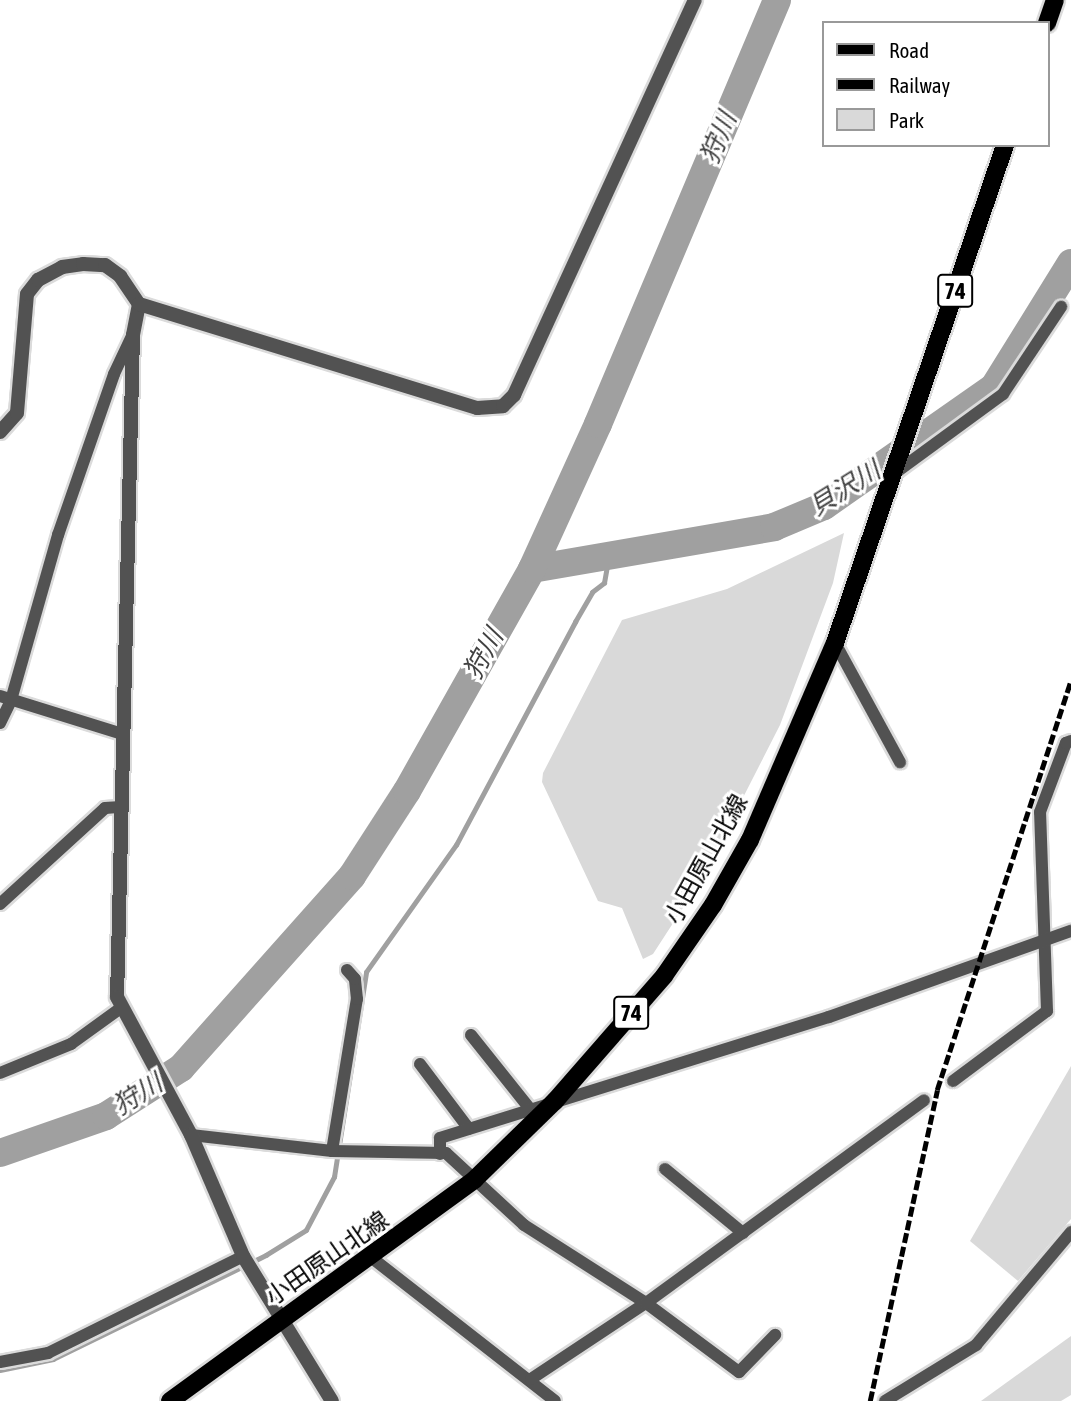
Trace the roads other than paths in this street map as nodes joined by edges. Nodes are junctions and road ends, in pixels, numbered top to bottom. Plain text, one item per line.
1 (695, 0) edge
2 (1055, 0) edge
3 (1048, 21) edge
4 (1004, 147) edge
5 (139, 304) junction
6 (1061, 307) dead end
7 (132, 335) junction
8 (0, 432) edge
9 (895, 472) junction
10 (835, 643) junction
11 (6, 698) edge
12 (0, 723) edge
13 (123, 734) junction
14 (1071, 741) edge
15 (900, 762) dead end
16 (121, 807) junction
17 (0, 904) edge
18 (1071, 931) edge
19 (1046, 940) junction
20 (346, 970) dead end
21 (121, 1008) junction
22 (471, 1035) dead end
23 (420, 1064) dead end
24 (0, 1073) edge
25 (953, 1082) dead end
26 (924, 1100) dead end
27 (555, 1101) junction
28 (530, 1109) junction
29 (469, 1129) junction
30 (191, 1135) junction
31 (332, 1151) junction
32 (440, 1154) junction
33 (665, 1169) dead end
34 (475, 1179) junction
35 (1071, 1232) edge
36 (743, 1233) junction
37 (243, 1256) junction
38 (372, 1258) junction
39 (646, 1303) junction
40 (282, 1320) junction
41 (775, 1335) dead end
42 (0, 1362) edge
43 (531, 1379) junction
44 (170, 1401) edge
45 (332, 1401) edge
46 (555, 1401) edge
47 (885, 1401) edge

1 - 5 street
2 - 3 main road
4 - 9 main road, 小田原山北線 / 74
5 - 7 street
5 - 8 street
6 - 9 street
7 - 11 street
7 - 13 street
9 - 10 main road, 小田原山北線 / 74
10 - 15 street
10 - 27 main road, 小田原山北線 / 74
11 - 12 street
11 - 13 street
13 - 16 street
14 - 19 street
16 - 17 street
16 - 21 street
18 - 19 street
19 - 25 street
19 - 27 street
20 - 31 street
21 - 24 street
21 - 30 street
22 - 28 street
23 - 29 street
26 - 36 street
27 - 28 street
27 - 34 main road, 小田原山北線 / 74
28 - 29 street
29 - 32 street
30 - 31 street
30 - 37 street
31 - 32 street
32 - 34 street
33 - 36 street
34 - 38 main road, 小田原山北線 / 74
34 - 39 street
35 - 47 street
36 - 39 street
37 - 40 street
37 - 42 street
38 - 40 main road, 小田原山北線 / 74
38 - 43 street
39 - 41 street
39 - 43 street
40 - 44 main road, 小田原山北線 / 74
40 - 45 street
43 - 46 street

